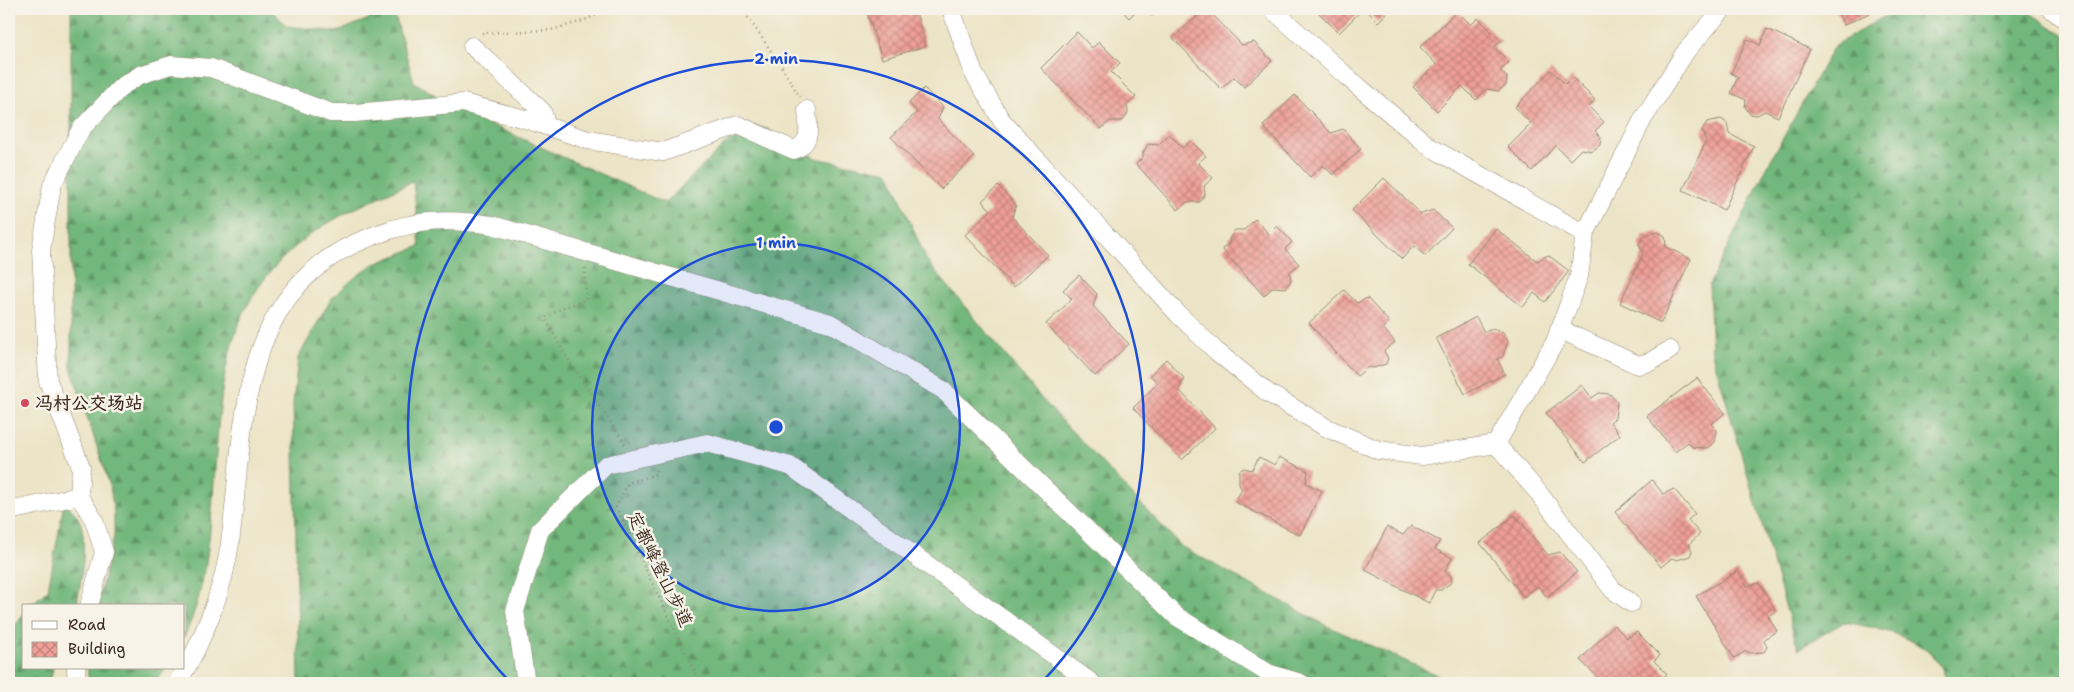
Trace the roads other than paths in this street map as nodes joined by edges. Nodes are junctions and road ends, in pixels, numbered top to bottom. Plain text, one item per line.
1 (951, 9) edge
2 (1272, 9) edge
3 (1723, 9) edge
4 (2051, 9) edge
5 (2065, 19) edge
6 (472, 46) road end
7 (807, 110) road end
8 (547, 126) junction
9 (1584, 234) junction
10 (1560, 330) junction
11 (1670, 350) dead end
12 (1496, 444) junction
13 (79, 496) junction
14 (9, 511) edge
15 (1631, 602) dead end
16 (90, 604) edge
17 (185, 669) edge
18 (76, 670) edge
19 (184, 670) edge
20 (77, 683) edge
21 (177, 683) edge
22 (526, 683) edge
23 (1092, 683) edge
24 (1301, 683) edge

1 - 12 street
2 - 9 street
3 - 9 street
4 - 5 street
6 - 8 street
7 - 8 street
8 - 13 street
9 - 10 street
10 - 11 street
10 - 12 street
12 - 15 street
13 - 14 street
13 - 16 street
17 - 24 street
18 - 20 street
19 - 21 street
22 - 23 street

